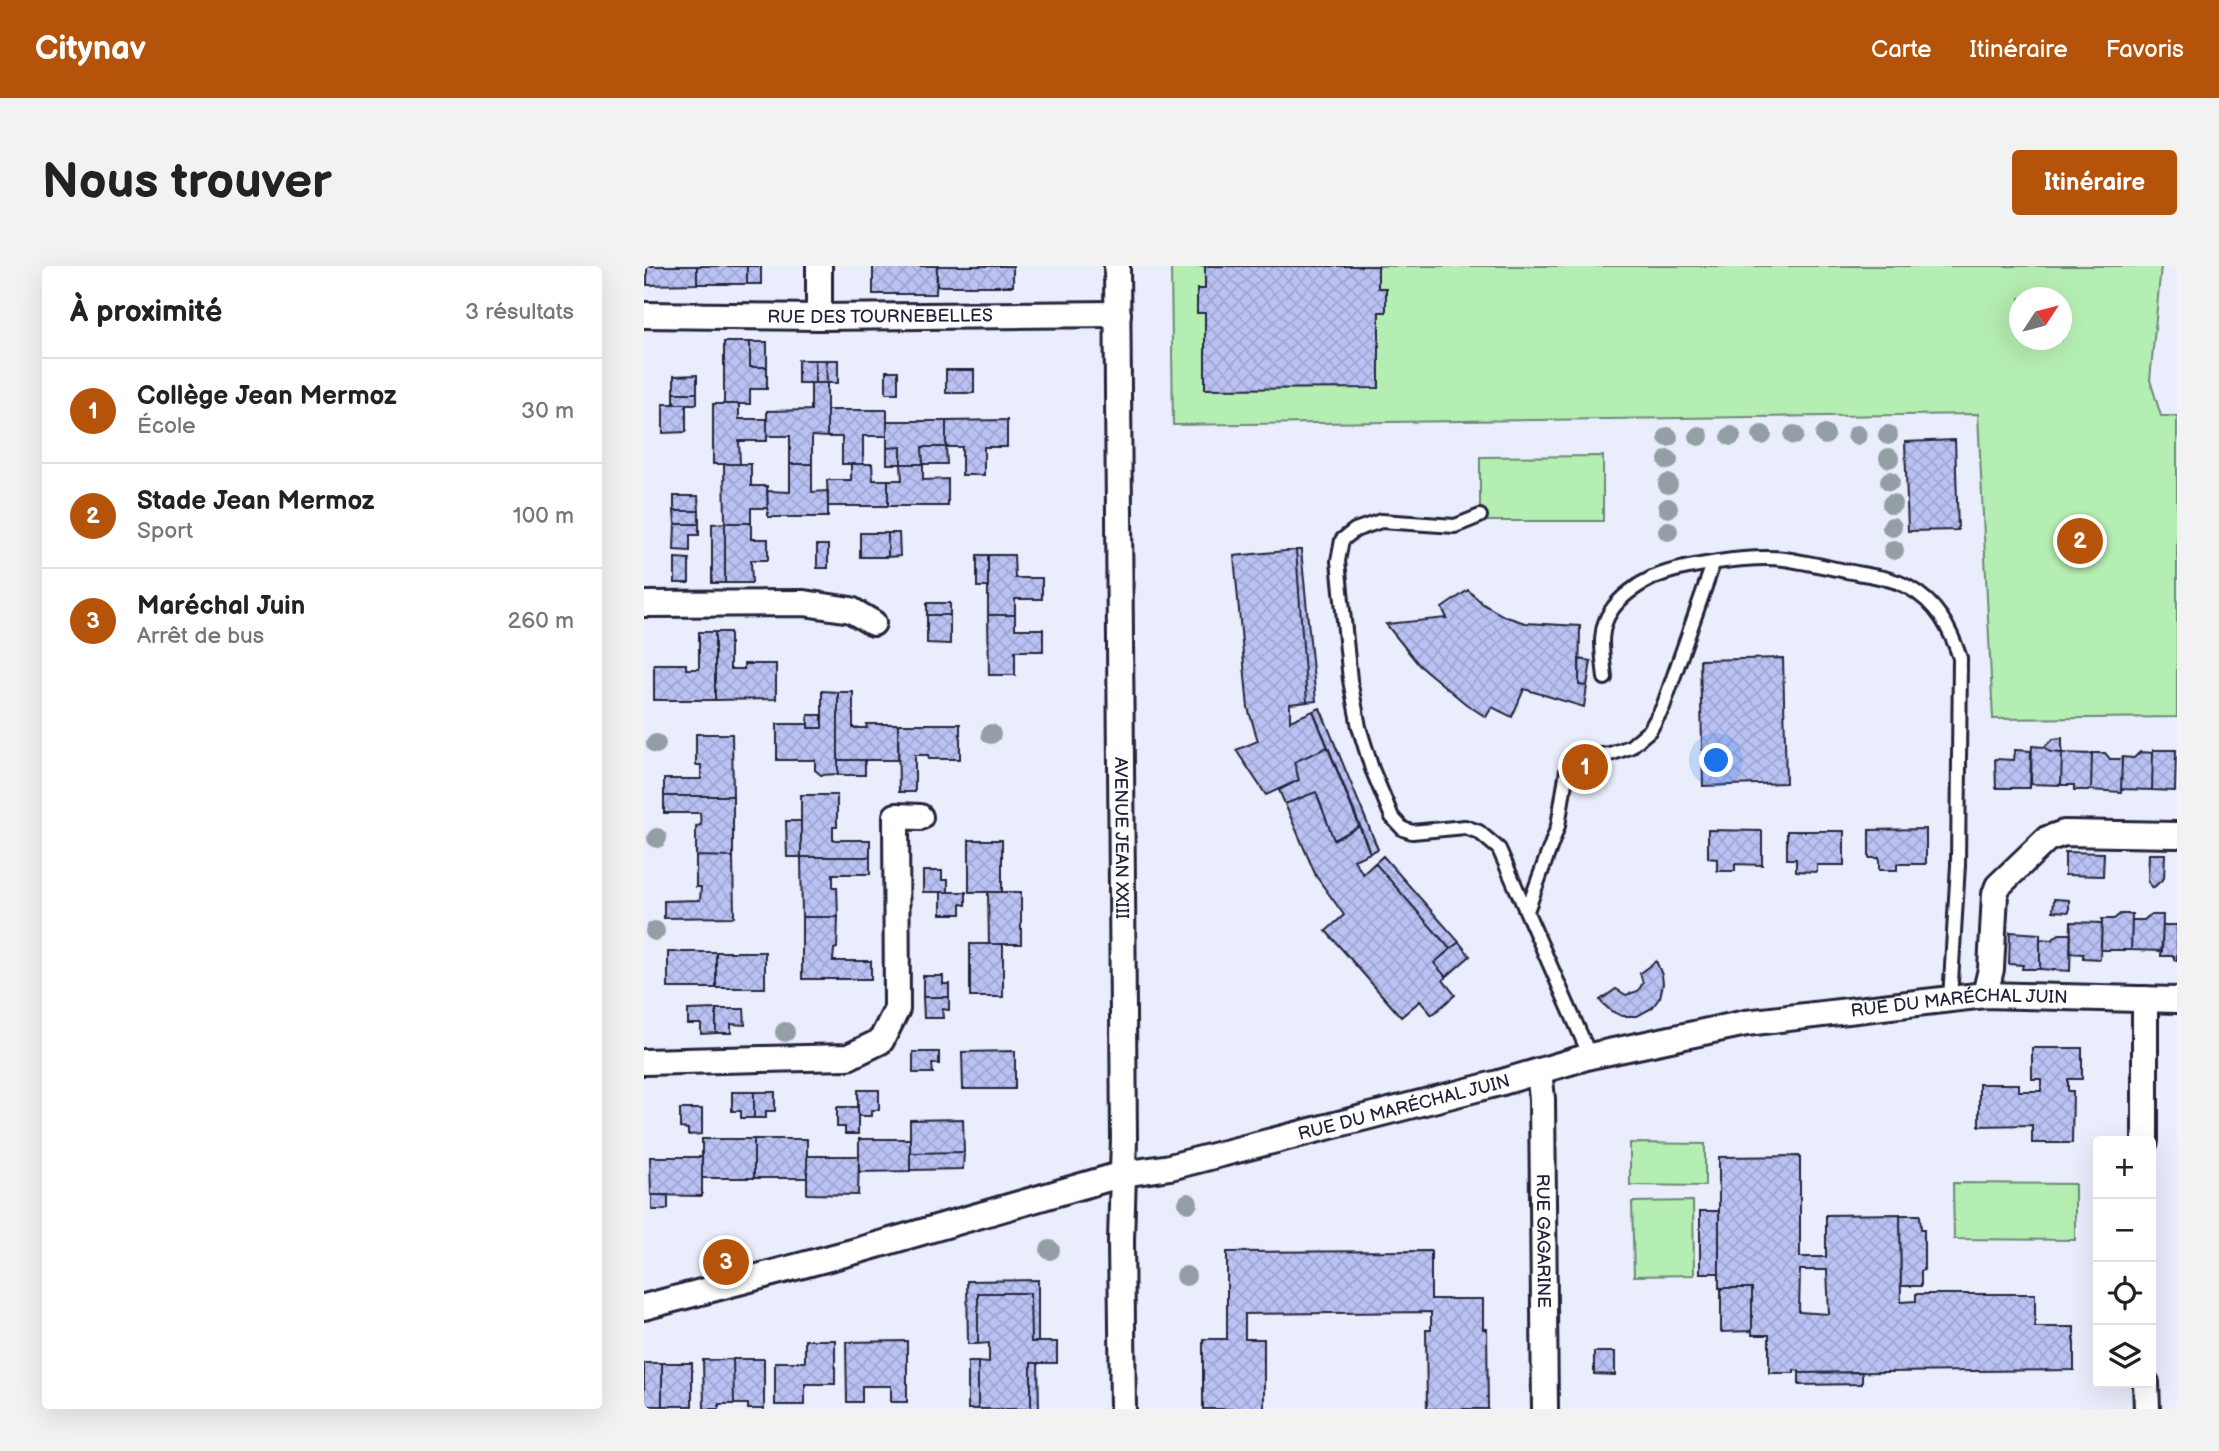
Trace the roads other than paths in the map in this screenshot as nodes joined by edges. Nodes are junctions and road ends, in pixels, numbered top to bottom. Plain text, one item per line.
1 (819, 266) edge
2 (1117, 266) edge
3 (1118, 314) junction
4 (644, 315) edge
5 (819, 317) junction
6 (1480, 516) dead end
7 (1713, 564) junction
8 (644, 604) edge
9 (873, 623) dead end
10 (1605, 678) dead end
11 (920, 817) dead end
12 (2177, 835) edge
13 (1527, 911) junction
14 (1985, 995) junction
15 (1950, 999) junction
16 (2145, 999) junction
17 (2177, 1000) edge
18 (1590, 1056) junction
19 (644, 1062) edge
20 (1539, 1071) junction
21 (2145, 1136) edge
22 (1123, 1174) junction
23 (644, 1307) edge
24 (2146, 1388) edge
25 (1123, 1409) edge
26 (1545, 1409) edge
27 (2147, 1409) edge

1 - 5 street
2 - 3 street, AVENUE JEAN XXIII
3 - 5 street, RUE DES TOURNEBELLES
3 - 22 street, AVENUE JEAN XXIII
4 - 5 street, RUE DES TOURNEBELLES
6 - 13 lane
7 - 10 lane
7 - 13 lane
7 - 15 lane
8 - 9 street
11 - 19 street
12 - 14 street
13 - 18 lane
14 - 15 street, RUE DU MARÉCHAL JUIN
14 - 16 street, RUE DU MARÉCHAL JUIN
15 - 18 street, RUE DU MARÉCHAL JUIN
16 - 17 street, RUE DU MARÉCHAL JUIN
16 - 21 street
18 - 20 street, RUE DU MARÉCHAL JUIN
20 - 22 street, RUE DU MARÉCHAL JUIN
20 - 26 street, RUE GAGARINE
22 - 23 street, RUE DU MARÉCHAL JUIN
22 - 25 street, AVENUE JEAN XXIII
24 - 27 street

